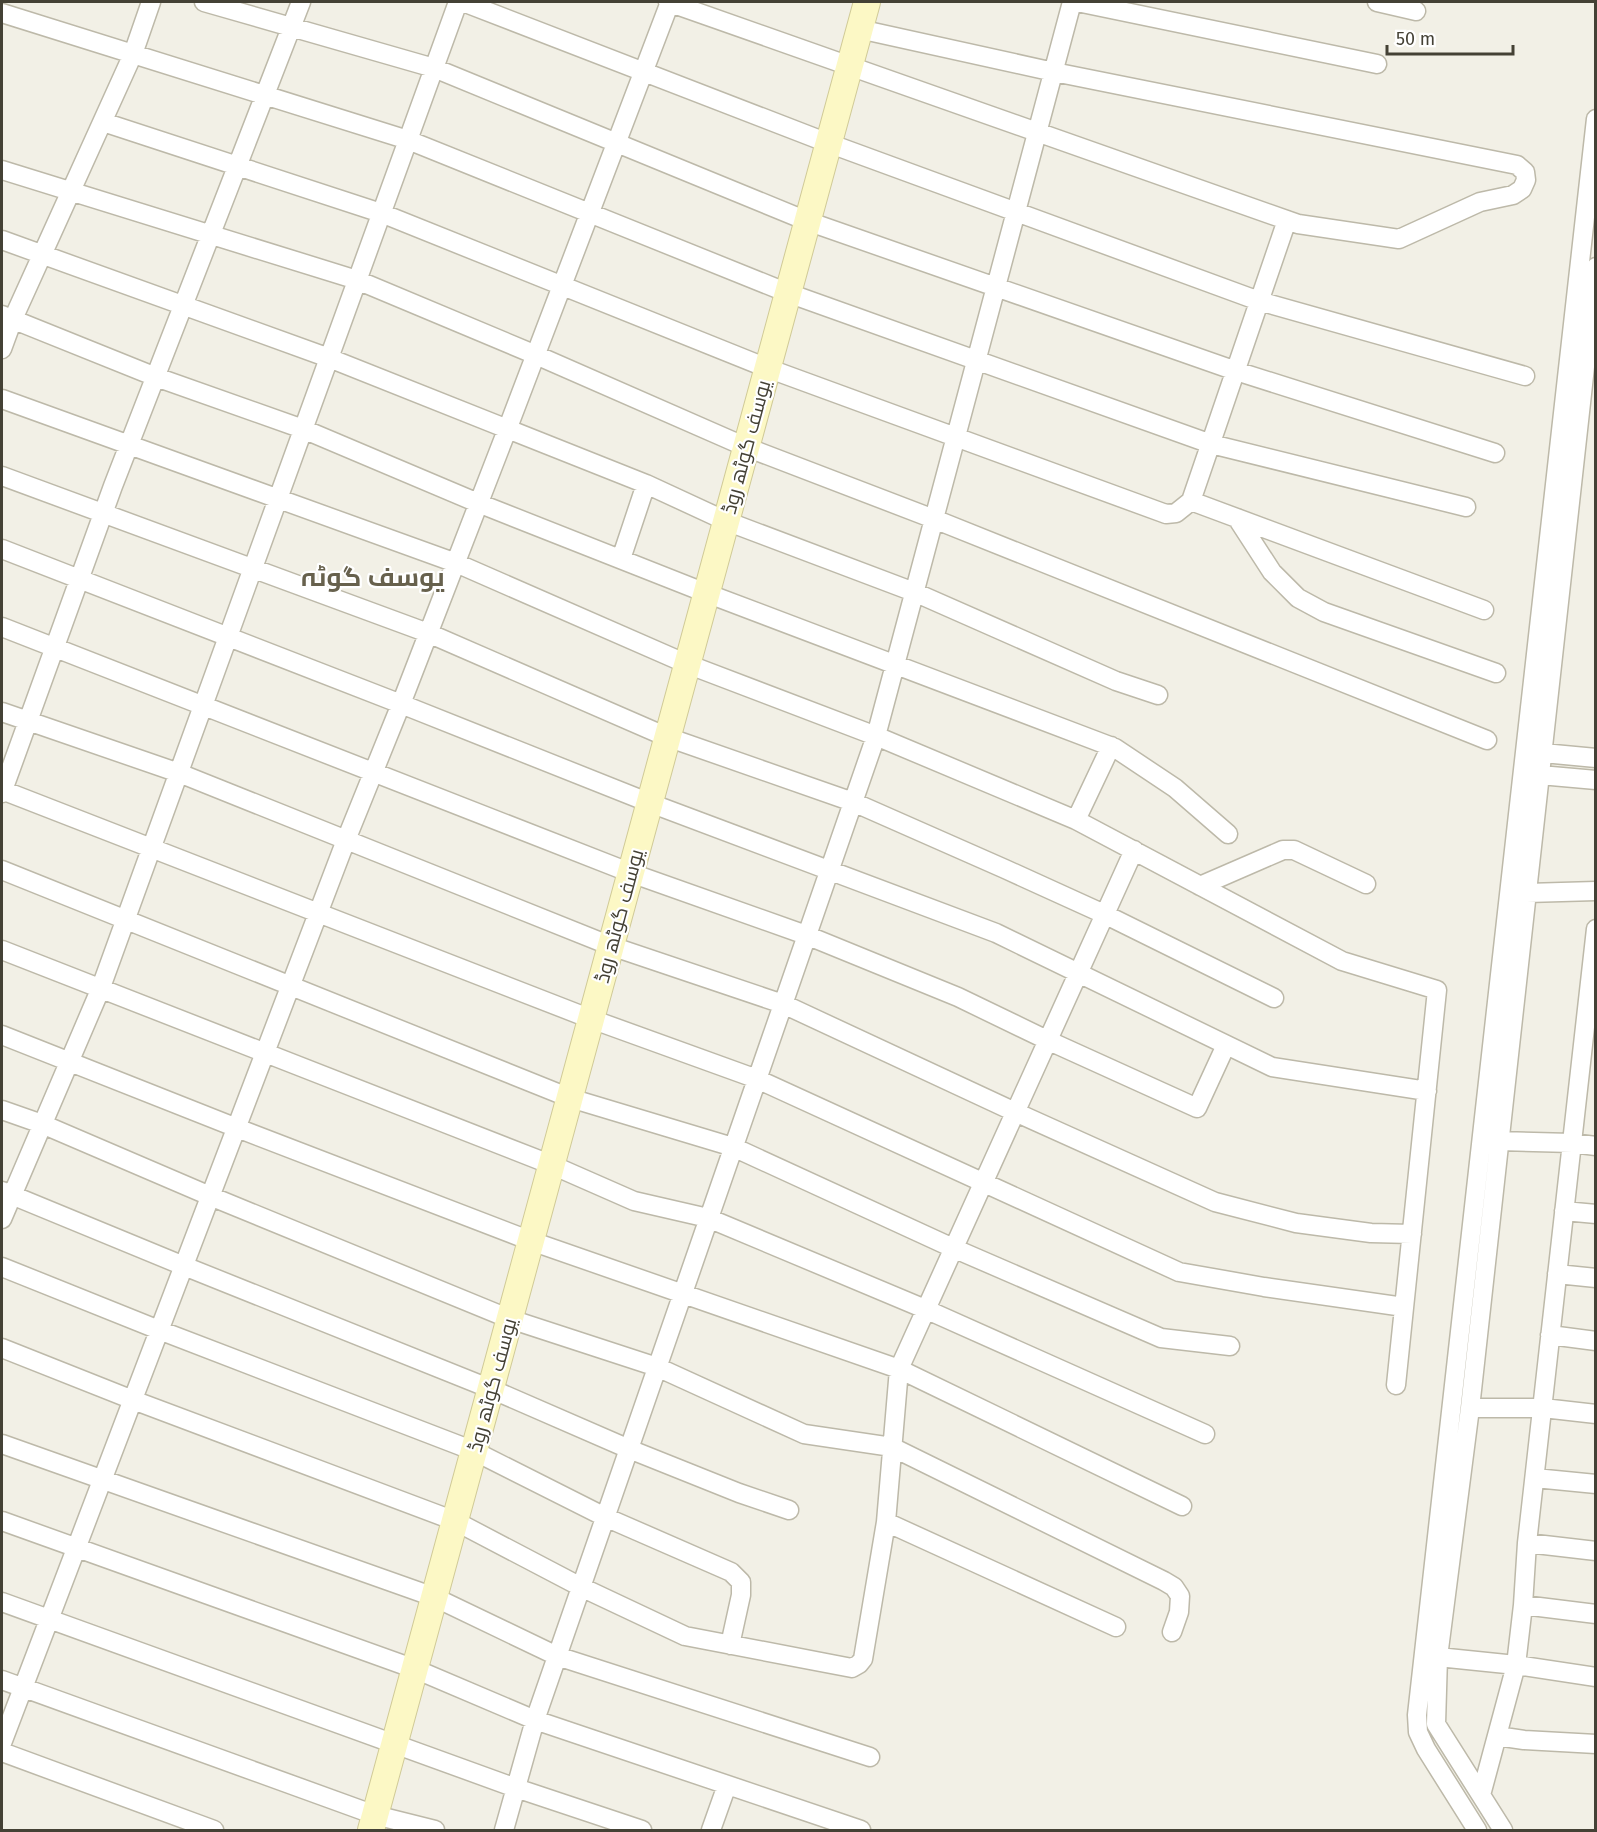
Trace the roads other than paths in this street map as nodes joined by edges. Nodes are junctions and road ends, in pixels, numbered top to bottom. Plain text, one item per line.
1 (4, 2) edge
2 (151, 2) edge
3 (204, 2) edge
4 (301, 2) edge
5 (458, 2) edge
6 (463, 2) edge
7 (670, 2) edge
8 (867, 2) edge
9 (1075, 2) edge
10 (1377, 2) edge
11 (1416, 10) dead end
12 (2, 11) edge
13 (291, 27) junction
14 (859, 29) junction
15 (134, 54) junction
16 (1377, 64) dead end
17 (849, 66) junction
18 (434, 68) junction
19 (644, 71) junction
20 (1054, 72) junction
21 (265, 95) junction
22 (1596, 119) edge
23 (103, 122) junction
24 (1038, 132) junction
25 (408, 140) junction
26 (617, 142) junction
27 (828, 143) junction
28 (238, 167) junction
29 (2, 170) edge
30 (71, 191) junction
31 (1016, 211) junction
32 (590, 212) junction
33 (381, 213) junction
34 (1287, 220) junction
35 (807, 221) junction
36 (211, 235) junction
37 (2, 240) edge
38 (42, 255) junction
39 (1596, 267) edge
40 (357, 280) junction
41 (563, 285) junction
42 (996, 286) junction
43 (788, 293) junction
44 (1259, 301) junction
45 (184, 305) junction
46 (7, 317) edge
47 (2, 349) edge
48 (536, 355) junction
49 (329, 358) junction
50 (976, 359) junction
51 (767, 368) junction
52 (1236, 370) junction
53 (1526, 376) dead end
54 (156, 377) junction
55 (2, 399) edge
56 (303, 429) junction
57 (507, 430) junction
58 (956, 436) junction
59 (1210, 444) junction
60 (129, 445) junction
61 (746, 447) junction
62 (1495, 453) dead end
63 (2, 476) edge
64 (646, 484) junction
65 (278, 499) junction
66 (1191, 501) junction
67 (478, 503) junction
68 (1466, 507) dead end
69 (103, 514) junction
70 (1237, 518) junction
71 (934, 519) junction
72 (726, 521) junction
73 (2, 549) edge
74 (621, 559) junction
75 (456, 563) junction
76 (253, 568) junction
77 (79, 580) junction
78 (914, 592) junction
79 (706, 593) junction
80 (1484, 610) dead end
81 (2, 627) edge
82 (428, 633) junction
83 (228, 637) junction
84 (54, 648) junction
85 (687, 664) junction
86 (895, 664) junction
87 (1496, 673) dead end
88 (1158, 695) dead end
89 (401, 704) junction
90 (203, 706) junction
91 (2, 712) edge
92 (28, 722) junction
93 (668, 736) junction
94 (876, 736) junction
95 (1487, 740) dead end
96 (1111, 746) junction
97 (1543, 753) junction
98 (1524, 756) junction
99 (1596, 758) edge
100 (373, 772) junction
101 (179, 773) junction
102 (1540, 775) junction
103 (1522, 778) junction
104 (1596, 780) edge
105 (2, 791) edge
106 (650, 802) junction
107 (853, 802) junction
108 (1076, 820) junction
109 (1228, 834) dead end
110 (346, 840) junction
111 (151, 849) junction
112 (1134, 850) junction
113 (2, 870) edge
114 (829, 871) junction
115 (630, 873) junction
116 (1366, 884) dead end
117 (1200, 886) junction
118 (1596, 891) edge
119 (1527, 893) junction
120 (318, 914) junction
121 (1104, 915) junction
122 (126, 920) junction
123 (1596, 929) edge
124 (806, 935) junction
125 (611, 946) junction
126 (2, 951) edge
127 (1594, 952) edge
128 (1078, 973) junction
129 (290, 987) junction
130 (100, 990) junction
131 (1274, 998) dead end
132 (783, 1004) junction
133 (591, 1019) junction
134 (1591, 1019) edge
135 (2, 1035) edge
136 (1047, 1040) junction
137 (1226, 1045) junction
138 (265, 1054) junction
139 (69, 1062) junction
140 (757, 1079) junction
141 (1587, 1080) edge
142 (1427, 1091) junction
143 (570, 1098) junction
144 (2, 1110) edge
145 (1015, 1112) junction
146 (42, 1124) junction
147 (237, 1128) junction
148 (1499, 1141) junction
149 (1572, 1143) junction
150 (1596, 1146) edge
151 (733, 1147) junction
152 (552, 1165) junction
153 (982, 1184) junction
154 (7, 1193) edge
155 (210, 1196) junction
156 (1564, 1211) junction
157 (1596, 1214) edge
158 (708, 1218) junction
159 (2, 1219) edge
160 (1412, 1234) junction
161 (531, 1241) junction
162 (953, 1248) junction
163 (183, 1266) junction
164 (2, 1267) edge
165 (1557, 1274) junction
166 (1596, 1278) edge
167 (682, 1294) junction
168 (1404, 1307) junction
169 (926, 1309) junction
170 (510, 1319) junction
171 (159, 1330) junction
172 (1550, 1335) junction
173 (1596, 1341) edge
174 (1230, 1346) dead end
175 (2, 1348) edge
176 (657, 1367) junction
177 (898, 1369) junction
178 (1396, 1385) dead end
179 (491, 1389) junction
180 (133, 1400) junction
181 (1470, 1408) junction
182 (1543, 1408) junction
183 (1596, 1414) edge
184 (1205, 1434) dead end
185 (2, 1444) edge
186 (892, 1447) junction
187 (629, 1449) junction
188 (474, 1451) junction
189 (1534, 1478) junction
190 (102, 1480) junction
191 (1596, 1484) edge
192 (1182, 1506) dead end
193 (789, 1509) dead end
194 (605, 1517) junction
195 (2, 1521) edge
196 (455, 1521) junction
197 (886, 1522) junction
198 (1527, 1543) junction
199 (76, 1548) junction
200 (1596, 1551) edge
201 (581, 1587) junction
202 (434, 1597) junction
203 (2, 1602) edge
204 (1523, 1605) junction
205 (1596, 1614) edge
206 (49, 1619) junction
207 (1116, 1627) dead end
208 (1172, 1632) dead end
209 (730, 1645) junction
210 (557, 1656) junction
211 (1438, 1658) junction
212 (1516, 1665) junction
213 (415, 1669) junction
214 (1596, 1677) edge
215 (2, 1680) edge
216 (22, 1688) junction
217 (535, 1720) junction
218 (1497, 1736) junction
219 (2, 1743) edge
220 (395, 1744) junction
221 (1596, 1744) edge
222 (2, 1752) edge
223 (870, 1756) dead end
224 (727, 1785) junction
225 (516, 1788) junction
226 (1481, 1795) junction
227 (373, 1823) edge
228 (214, 1830) edge
229 (435, 1830) edge
230 (504, 1830) edge
231 (642, 1830) edge
232 (711, 1830) edge
233 (861, 1830) edge
234 (1477, 1830) edge
235 (1503, 1830) edge

1 - 12 street
2 - 15 street
3 - 13 street
4 - 13 street
5 - 18 street
6 - 19 street
7 - 17 street
7 - 19 street
8 - 14 street, یوسف گوٹھ روڈ
9 - 16 street
9 - 20 street
10 - 11 street
12 - 15 street
13 - 18 street
13 - 21 street
14 - 17 street, یوسف گوٹھ روڈ
14 - 20 street
15 - 21 street
15 - 23 street
17 - 24 street
17 - 27 street, یوسف گوٹھ روڈ
18 - 25 street
18 - 26 street
19 - 26 street
19 - 27 street
20 - 24 street
20 - 34 street
21 - 25 street
21 - 28 street
22 - 98 street
23 - 28 street
23 - 30 street
24 - 31 street
24 - 34 street
25 - 32 street
25 - 33 street
26 - 32 street
26 - 35 street
27 - 31 street
27 - 35 street, یوسف گوٹھ روڈ
28 - 33 street
28 - 36 street
29 - 30 street
30 - 36 street
30 - 38 street
31 - 42 street
31 - 44 street
32 - 41 street
32 - 43 street
33 - 40 street
33 - 41 street
34 - 44 street
35 - 42 street
35 - 43 street, یوسف گوٹھ روڈ
36 - 40 street
36 - 45 street
37 - 38 street
38 - 45 street
38 - 46 street
39 - 97 street
40 - 48 street
40 - 49 street
41 - 48 street
41 - 51 street
42 - 50 street
42 - 52 street
43 - 50 street
43 - 51 street, یوسف گوٹھ روڈ
44 - 52 street
44 - 53 street
45 - 49 street
45 - 54 street
46 - 47 street
46 - 54 street
48 - 57 street
48 - 61 street
49 - 56 street
49 - 57 street
50 - 58 street
50 - 59 street
51 - 58 street
51 - 61 street, یوسف گوٹھ روڈ
52 - 59 street
52 - 62 street
54 - 56 street
54 - 60 street
55 - 60 street
56 - 65 street
56 - 67 street
57 - 64 street
57 - 67 street
58 - 66 street
58 - 71 street
59 - 66 street
59 - 68 street
60 - 65 street
60 - 69 street
61 - 71 street
61 - 72 street, یوسف گوٹھ روڈ
63 - 69 street
64 - 72 street
64 - 74 street
65 - 75 street
65 - 76 street
66 - 70 street
67 - 74 street
67 - 75 street
69 - 76 street
69 - 77 street
70 - 80 street
70 - 87 street
71 - 78 street
71 - 95 street
72 - 78 street
72 - 79 street, یوسف گوٹھ روڈ
73 - 77 street
74 - 79 street
75 - 82 street
75 - 85 street
76 - 82 street
76 - 83 street
77 - 83 street
77 - 84 street
78 - 86 street
78 - 88 street
79 - 85 street, یوسف گوٹھ روڈ
79 - 86 street
81 - 84 street
82 - 89 street
82 - 93 street
83 - 89 street
83 - 90 street
84 - 90 street
84 - 92 street
85 - 93 street, یوسف گوٹھ روڈ
85 - 94 street
86 - 94 street
86 - 96 street
89 - 100 street
89 - 106 street
90 - 100 street
90 - 101 street
91 - 92 street
92 - 101 street
92 - 105 street
93 - 106 street, یوسف گوٹھ روڈ
93 - 107 street
94 - 107 street
94 - 108 street
96 - 108 street
96 - 109 street
97 - 98 street
97 - 99 street
97 - 102 street
98 - 103 street
100 - 110 street
100 - 115 street
101 - 110 street
101 - 111 street
102 - 103 street
102 - 104 street
102 - 119 street
103 - 234 street
105 - 111 street
106 - 114 street
106 - 115 street, یوسف گوٹھ روڈ
107 - 114 street
107 - 121 street
108 - 112 street
110 - 120 street
110 - 125 street
111 - 120 street
111 - 122 street
112 - 117 street
112 - 121 street
113 - 122 street
114 - 124 street
114 - 128 street
115 - 124 street
115 - 125 street, یوسف گوٹھ روڈ
116 - 117 street
117 - 142 street
118 - 119 street
119 - 148 street
120 - 129 street
120 - 133 street
121 - 128 street
121 - 131 street
122 - 129 street
122 - 130 street
123 - 127 street
124 - 132 street
124 - 136 street
125 - 132 street
125 - 133 street, یوسف گوٹھ روڈ
126 - 130 street
127 - 134 street
128 - 136 street
128 - 137 street
129 - 138 street
129 - 143 street
130 - 138 street
130 - 139 street
132 - 140 street
132 - 145 street
133 - 140 street
133 - 143 street, یوسف گوٹھ روڈ
134 - 141 street
135 - 139 street
136 - 137 street
136 - 145 street
137 - 142 street
138 - 147 street
138 - 152 street
139 - 146 street
139 - 147 street
140 - 151 street
140 - 153 street
141 - 149 street
142 - 160 street
143 - 151 street
143 - 152 street, یوسف گوٹھ روڈ
144 - 146 street
145 - 153 street
145 - 160 street
146 - 154 street
146 - 155 street
147 - 155 street
147 - 161 street
148 - 149 street
148 - 181 street
149 - 150 street
149 - 156 street
151 - 158 street
151 - 162 street
152 - 158 street
152 - 161 street, یوسف گوٹھ روڈ
153 - 162 street
153 - 168 street
154 - 159 street
154 - 163 street
155 - 163 street
155 - 170 street
156 - 157 street
156 - 165 street
158 - 167 street
158 - 169 street
160 - 168 street
161 - 167 street
161 - 170 street, یوسف گوٹھ روڈ
162 - 169 street
162 - 174 street
163 - 171 street
163 - 179 street
164 - 171 street
165 - 166 street
165 - 172 street
167 - 176 street
167 - 177 street
168 - 178 street
169 - 177 street
169 - 184 street
170 - 176 street
170 - 179 street, یوسف گوٹھ روڈ
171 - 180 street
171 - 188 street
172 - 173 street
172 - 182 street
175 - 180 street
176 - 186 street
176 - 187 street
177 - 186 street
177 - 192 street
179 - 187 street
179 - 188 street, یوسف گوٹھ روڈ
180 - 190 street
180 - 196 street
181 - 182 street
181 - 211 street
182 - 183 street
182 - 189 street
185 - 190 street
186 - 197 street
186 - 208 street
187 - 193 street
187 - 194 street
188 - 194 street
188 - 196 street, یوسف گوٹھ روڈ
189 - 191 street
189 - 198 street
190 - 199 street
190 - 202 street
194 - 201 street
194 - 209 street
195 - 199 street
196 - 201 street
196 - 202 street, یوسف گوٹھ روڈ
197 - 207 street
197 - 209 street
198 - 200 street
198 - 204 street
199 - 206 street
199 - 213 street
201 - 209 street
201 - 210 street
202 - 210 street
202 - 213 street, یوسف گوٹھ روڈ
203 - 206 street
204 - 205 street
204 - 212 street
206 - 216 street
206 - 220 street
210 - 217 street
210 - 223 street
211 - 212 street
211 - 226 street
212 - 214 street
212 - 218 street
213 - 217 street
213 - 220 street, یوسف گوٹھ روڈ
215 - 216 street
216 - 219 street
216 - 227 street
217 - 224 street
217 - 225 street
218 - 221 street
218 - 226 street
220 - 225 street
220 - 227 street, یوسف گوٹھ روڈ
222 - 228 street
224 - 232 street
224 - 233 street
225 - 230 street
225 - 231 street
226 - 235 street
227 - 229 street

